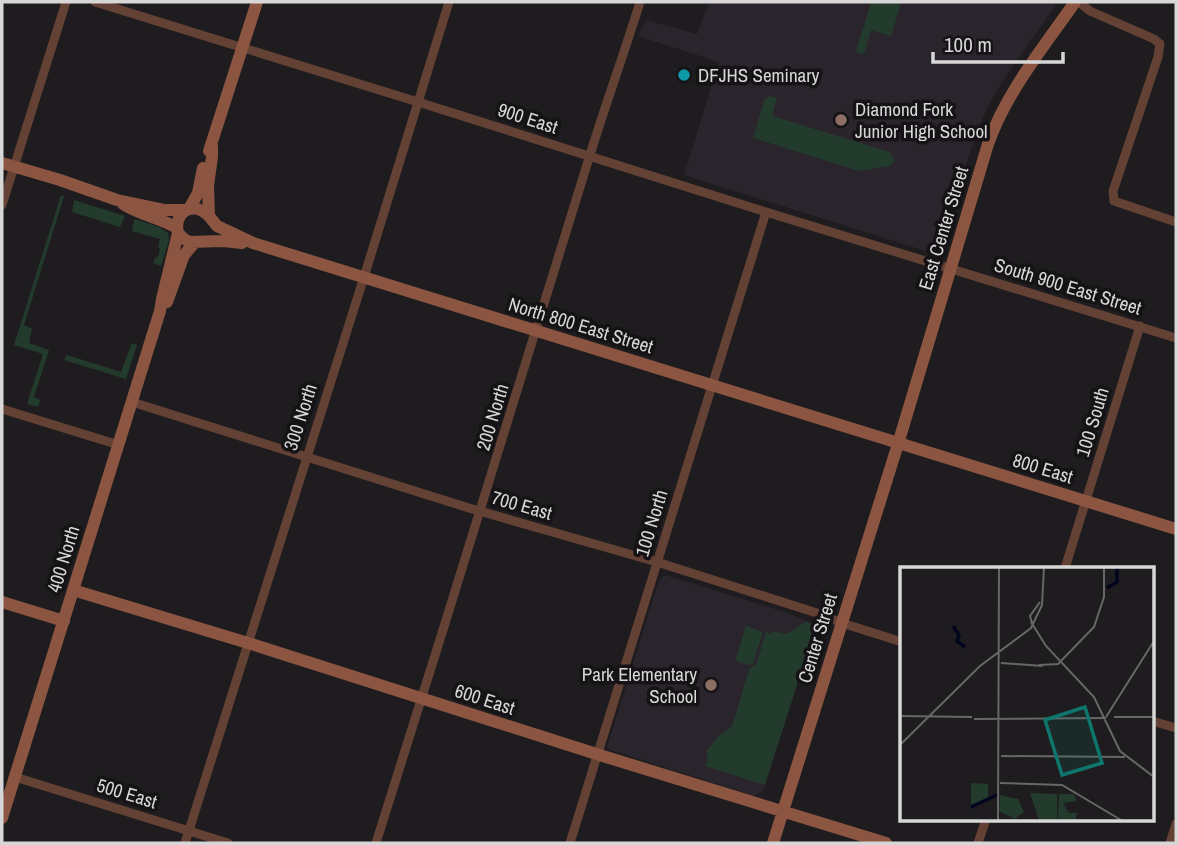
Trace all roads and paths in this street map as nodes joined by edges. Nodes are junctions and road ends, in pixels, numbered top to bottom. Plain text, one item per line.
1 (66, 2) edge
2 (95, 2) edge
3 (257, 2) edge
4 (449, 2) edge
5 (640, 2) edge
6 (1077, 2) edge
7 (243, 48) junction
8 (418, 102) junction
9 (212, 146) junction
10 (590, 157) junction
11 (8, 165) edge
12 (117, 200) junction
13 (2, 205) edge
14 (188, 209) junction
15 (766, 212) junction
16 (209, 218) junction
17 (1176, 222) edge
18 (178, 230) junction
19 (199, 242) junction
20 (253, 243) junction
21 (950, 268) junction
22 (364, 278) junction
23 (160, 310) junction
24 (1140, 326) junction
25 (537, 331) junction
26 (1176, 338) edge
27 (712, 386) junction
28 (132, 402) junction
29 (2, 409) edge
30 (119, 444) junction
31 (898, 444) junction
32 (306, 457) junction
33 (1086, 501) junction
34 (481, 511) junction
35 (1176, 529) edge
36 (657, 562) junction
37 (1066, 567) edge
38 (73, 590) junction
39 (2, 601) edge
40 (64, 621) junction
41 (842, 623) junction
42 (900, 642) edge
43 (248, 643) junction
44 (422, 699) junction
45 (1154, 722) edge
46 (1176, 728) edge
47 (598, 754) junction
48 (15, 777) junction
49 (6, 791) edge
50 (783, 811) junction
51 (2, 818) edge
52 (986, 820) edge
53 (1176, 824) edge
54 (189, 830) junction
55 (185, 843) edge
56 (228, 843) edge
57 (376, 843) edge
58 (570, 843) edge
59 (773, 843) edge
60 (886, 843) edge
61 (978, 843) edge
62 (1170, 843) edge

1 - 11 street
2 - 7 street, 900 East
3 - 7 street
4 - 8 street, 300 North
5 - 10 street, 200 North
6 - 17 street
6 - 21 street, East Center Street
7 - 8 street, 900 East
7 - 9 street
8 - 10 street, 900 East
8 - 22 street, 300 North
9 - 14 street
9 - 16 street
10 - 15 street, 900 East
10 - 25 street, 200 North
11 - 12 street
11 - 13 street
12 - 14 street
12 - 18 street
14 - 16 street
14 - 18 street
15 - 21 street, 900 East
15 - 27 street, 100 North
16 - 19 street
16 - 20 street
18 - 19 street
18 - 23 street
19 - 20 street
19 - 23 street
20 - 22 street, North 800 East Street
21 - 24 street, South 900 East Street
21 - 31 street, East Center Street
22 - 25 street, North 800 East Street
22 - 32 street, 300 North
23 - 28 street, 400 North
24 - 26 street, South 900 East Street
24 - 33 street, 100 South
25 - 27 street, North 800 East Street
25 - 34 street, 200 North
27 - 31 street, North 800 East Street
27 - 36 street, 100 North
28 - 30 street, 400 North
28 - 32 street, 700 East
29 - 30 street
30 - 38 street, 400 North
31 - 33 street, 800 East
31 - 41 street, Center Street
32 - 34 street, 700 East
32 - 43 street, 300 North
33 - 35 street, 800 East
33 - 37 street, 100 South
34 - 36 street, 700 East
34 - 44 street, 200 North
36 - 41 street, 700 East
36 - 47 street, 100 North
38 - 40 street, 400 North
38 - 43 street, 600 East
39 - 40 street
40 - 48 street, 400 North
41 - 42 street, 700 East
41 - 50 street, Center Street
43 - 44 street, 600 East
43 - 54 street, 300 North
44 - 47 street, 600 East
44 - 57 street, 200 North
45 - 46 street
47 - 50 street, 600 East
47 - 58 street, 100 North
48 - 49 street, 400 North
48 - 54 street, 500 East
49 - 51 street, 400 North
50 - 59 street, Center Street
50 - 60 street, 600 East
52 - 61 street
53 - 62 street
54 - 55 street, 300 North
54 - 56 street, 500 East

